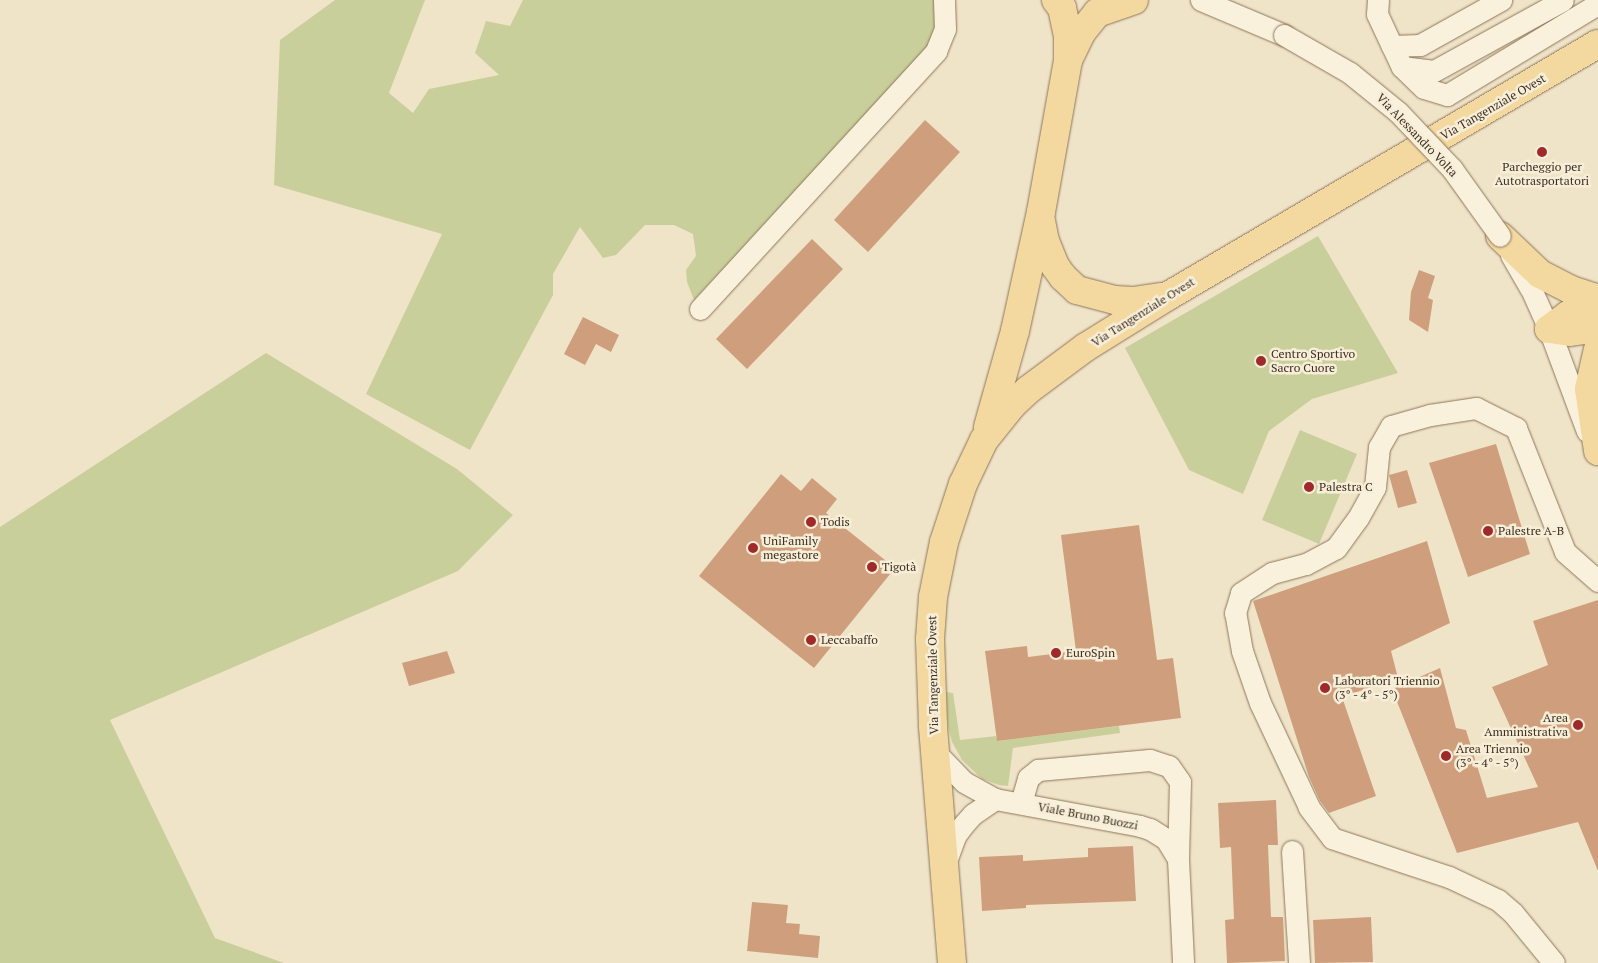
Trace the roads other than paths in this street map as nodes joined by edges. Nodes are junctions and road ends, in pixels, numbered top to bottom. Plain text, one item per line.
1 (944, 0) edge
2 (1134, 0) edge
3 (1201, 0) edge
4 (1378, 0) edge
5 (1501, 0) edge
6 (1563, 0) edge
7 (1598, 0) edge
8 (1062, 3) edge
9 (1223, 4) edge
10 (1598, 4) edge
11 (1097, 7) edge
12 (1577, 8) edge
13 (1249, 10) edge
14 (1392, 46) junction
15 (1595, 53) edge
16 (1068, 61) junction
17 (1402, 67) junction
18 (1041, 212) junction
19 (1500, 236) junction
20 (1168, 296) junction
21 (1598, 299) edge
22 (1598, 303) edge
23 (700, 309) dead end
24 (1598, 328) edge
25 (1549, 329) junction
26 (1598, 349) edge
27 (984, 440) junction
28 (1598, 451) edge
29 (1598, 460) edge
30 (1598, 581) edge
31 (936, 753) junction
32 (995, 799) junction
33 (1021, 803) junction
34 (1292, 852) dead end
35 (1178, 860) junction
36 (944, 865) junction
37 (952, 963) edge
38 (1183, 963) edge
39 (1299, 963) edge
40 (1554, 963) edge

1 - 23 street
2 - 11 main road
3 - 9 street, Via Alessandro Volta
4 - 14 street
5 - 14 street
6 - 17 street
7 - 12 street
8 - 16 main road
9 - 13 street, Via Alessandro Volta
10 - 12 street
11 - 16 main road
12 - 15 street
12 - 17 street
13 - 19 street, Via Alessandro Volta, bridge
14 - 17 street
15 - 20 main road, Via Tangenziale Ovest
16 - 18 main road
18 - 20 main road
18 - 27 main road
19 - 21 main road
19 - 25 street, Via Alessandro Volta
20 - 27 main road, Via Tangenziale Ovest
22 - 25 main road
24 - 25 main road
25 - 29 street, Via Alessandro Volta
26 - 28 main road
27 - 31 main road, Via Tangenziale Ovest
30 - 40 street
31 - 32 street, Via Tangenziale Ovest
31 - 36 main road, Via Tangenziale Ovest
32 - 33 street, Viale Bruno Buozzi
32 - 36 street
33 - 35 street, Viale Bruno Buozzi
33 - 35 street
34 - 39 street
35 - 38 street, Viale Bruno Buozzi
36 - 37 main road, Via Tangenziale Ovest

